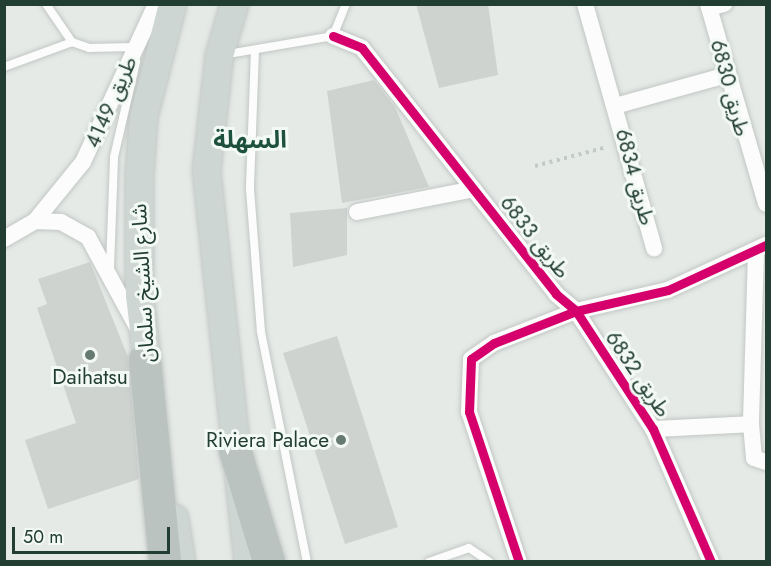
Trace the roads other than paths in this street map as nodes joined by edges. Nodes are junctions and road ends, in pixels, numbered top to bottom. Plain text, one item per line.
1 (46, 4) edge
2 (156, 4) edge
3 (172, 4) edge
4 (346, 4) edge
5 (585, 4) edge
6 (714, 6) edge
7 (230, 10) edge
8 (333, 36) junction
9 (139, 40) junction
10 (72, 42) junction
11 (255, 50) junction
12 (219, 55) junction
13 (4, 68) edge
14 (727, 75) junction
15 (615, 106) junction
16 (760, 170) edge
17 (474, 189) junction
18 (766, 204) edge
19 (357, 212) dead end
20 (34, 221) junction
21 (4, 239) edge
22 (761, 248) edge
23 (654, 249) dead end
24 (111, 279) junction
25 (576, 311) junction
26 (144, 349) junction
27 (751, 424) junction
28 (653, 429) junction
29 (235, 450) junction
30 (766, 462) edge
31 (165, 561) edge
32 (181, 561) edge
33 (248, 561) edge
34 (269, 561) edge
35 (307, 561) edge
36 (429, 561) edge
37 (490, 561) edge
38 (519, 561) edge
39 (711, 561) edge

1 - 10 lane
2 - 9 street, طريق 4149
3 - 26 main road, شارع الشيخ سلمان
4 - 8 lane
5 - 15 street, طريق 6834
6 - 14 street, طريق 6830
7 - 12 main road
8 - 11 lane
8 - 17 street, طريق 6833
9 - 10 lane
9 - 20 street, طريق 4149
9 - 24 lane
10 - 13 lane
11 - 12 lane
11 - 35 lane
12 - 29 main road
14 - 15 street, طريق 6834
14 - 16 street, طريق 6830
15 - 23 street, طريق 6834
16 - 18 street, طريق 6830
17 - 19 street
17 - 25 street, طريق 6833
20 - 21 street, طريق 4149
20 - 24 street
22 - 25 street
22 - 27 street
24 - 26 street
25 - 28 street, طريق 6832
25 - 38 street
26 - 31 highway
26 - 32 main road, شارع الشيخ سلمان
27 - 28 street
27 - 30 street
28 - 39 street, طريق 6832
29 - 33 main road
29 - 34 highway
36 - 37 lane

